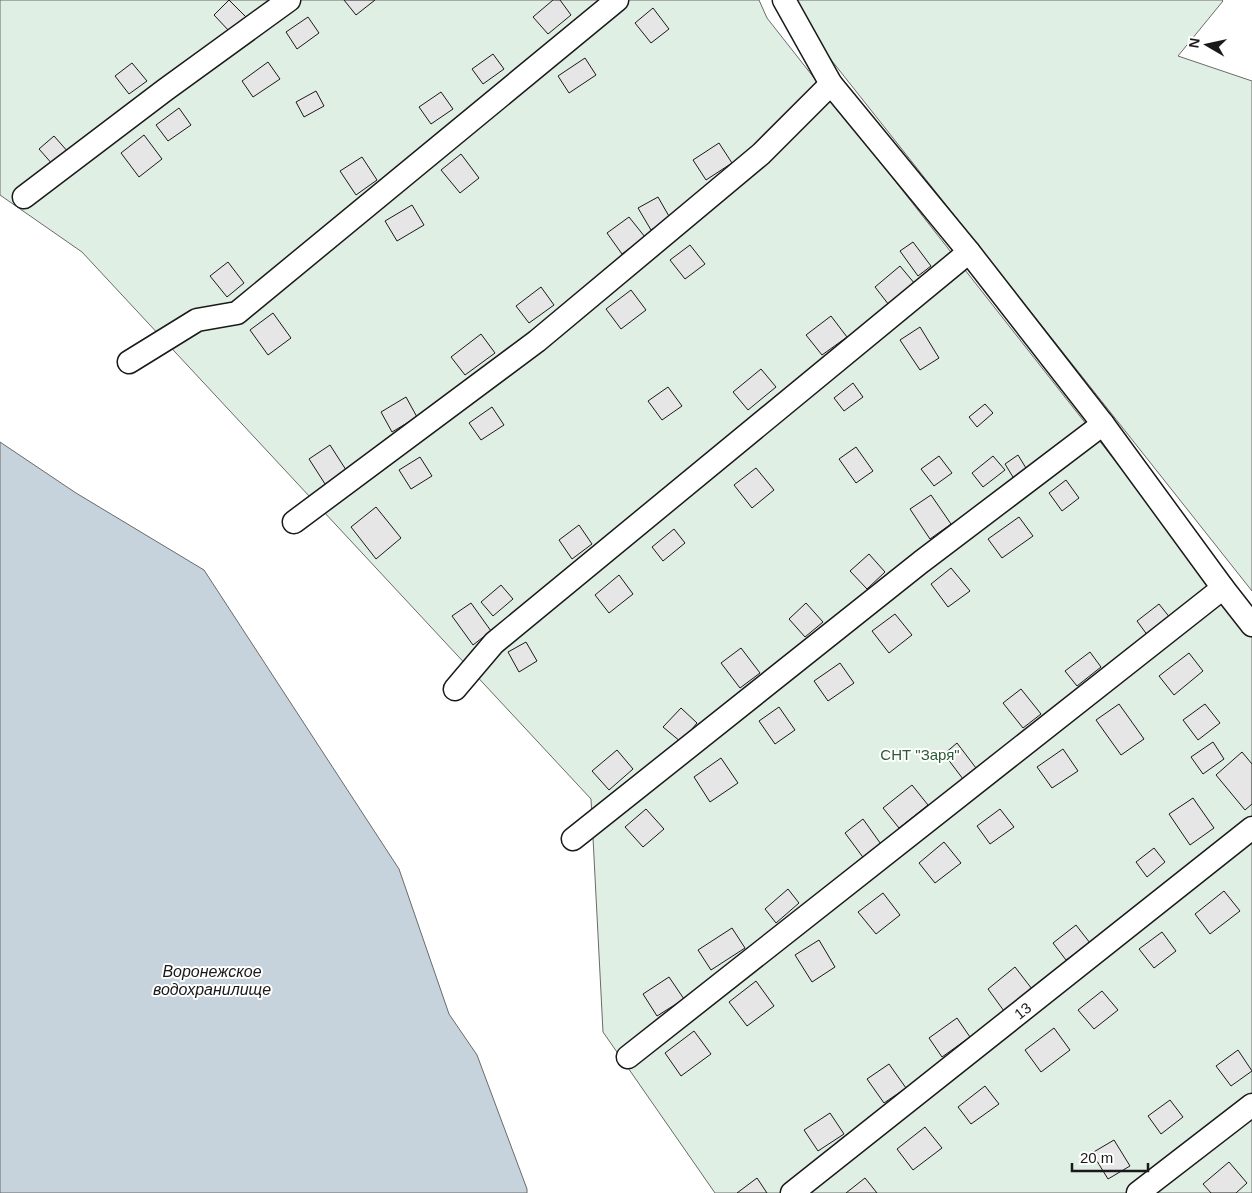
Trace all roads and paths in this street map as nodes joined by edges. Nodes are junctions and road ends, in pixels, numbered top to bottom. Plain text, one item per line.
1 (289, 0) edge
2 (617, 0) edge
3 (784, 0) edge
4 (831, 84) junction
5 (24, 197) dead end
6 (969, 252) junction
7 (129, 362) dead end
8 (1103, 424) junction
9 (294, 522) dead end
10 (1223, 588) junction
11 (1252, 624) edge
12 (455, 689) dead end
13 (1252, 828) edge
14 (574, 840) dead end
15 (628, 1057) dead end
16 (1252, 1105) edge
17 (792, 1193) edge
18 (1138, 1193) edge

1 - 5 street
2 - 7 street
3 - 4 street
4 - 6 street
4 - 9 street
6 - 8 street
6 - 12 street
8 - 10 street
8 - 14 street
10 - 11 street
10 - 15 street
13 - 17 street, 13
16 - 18 street

